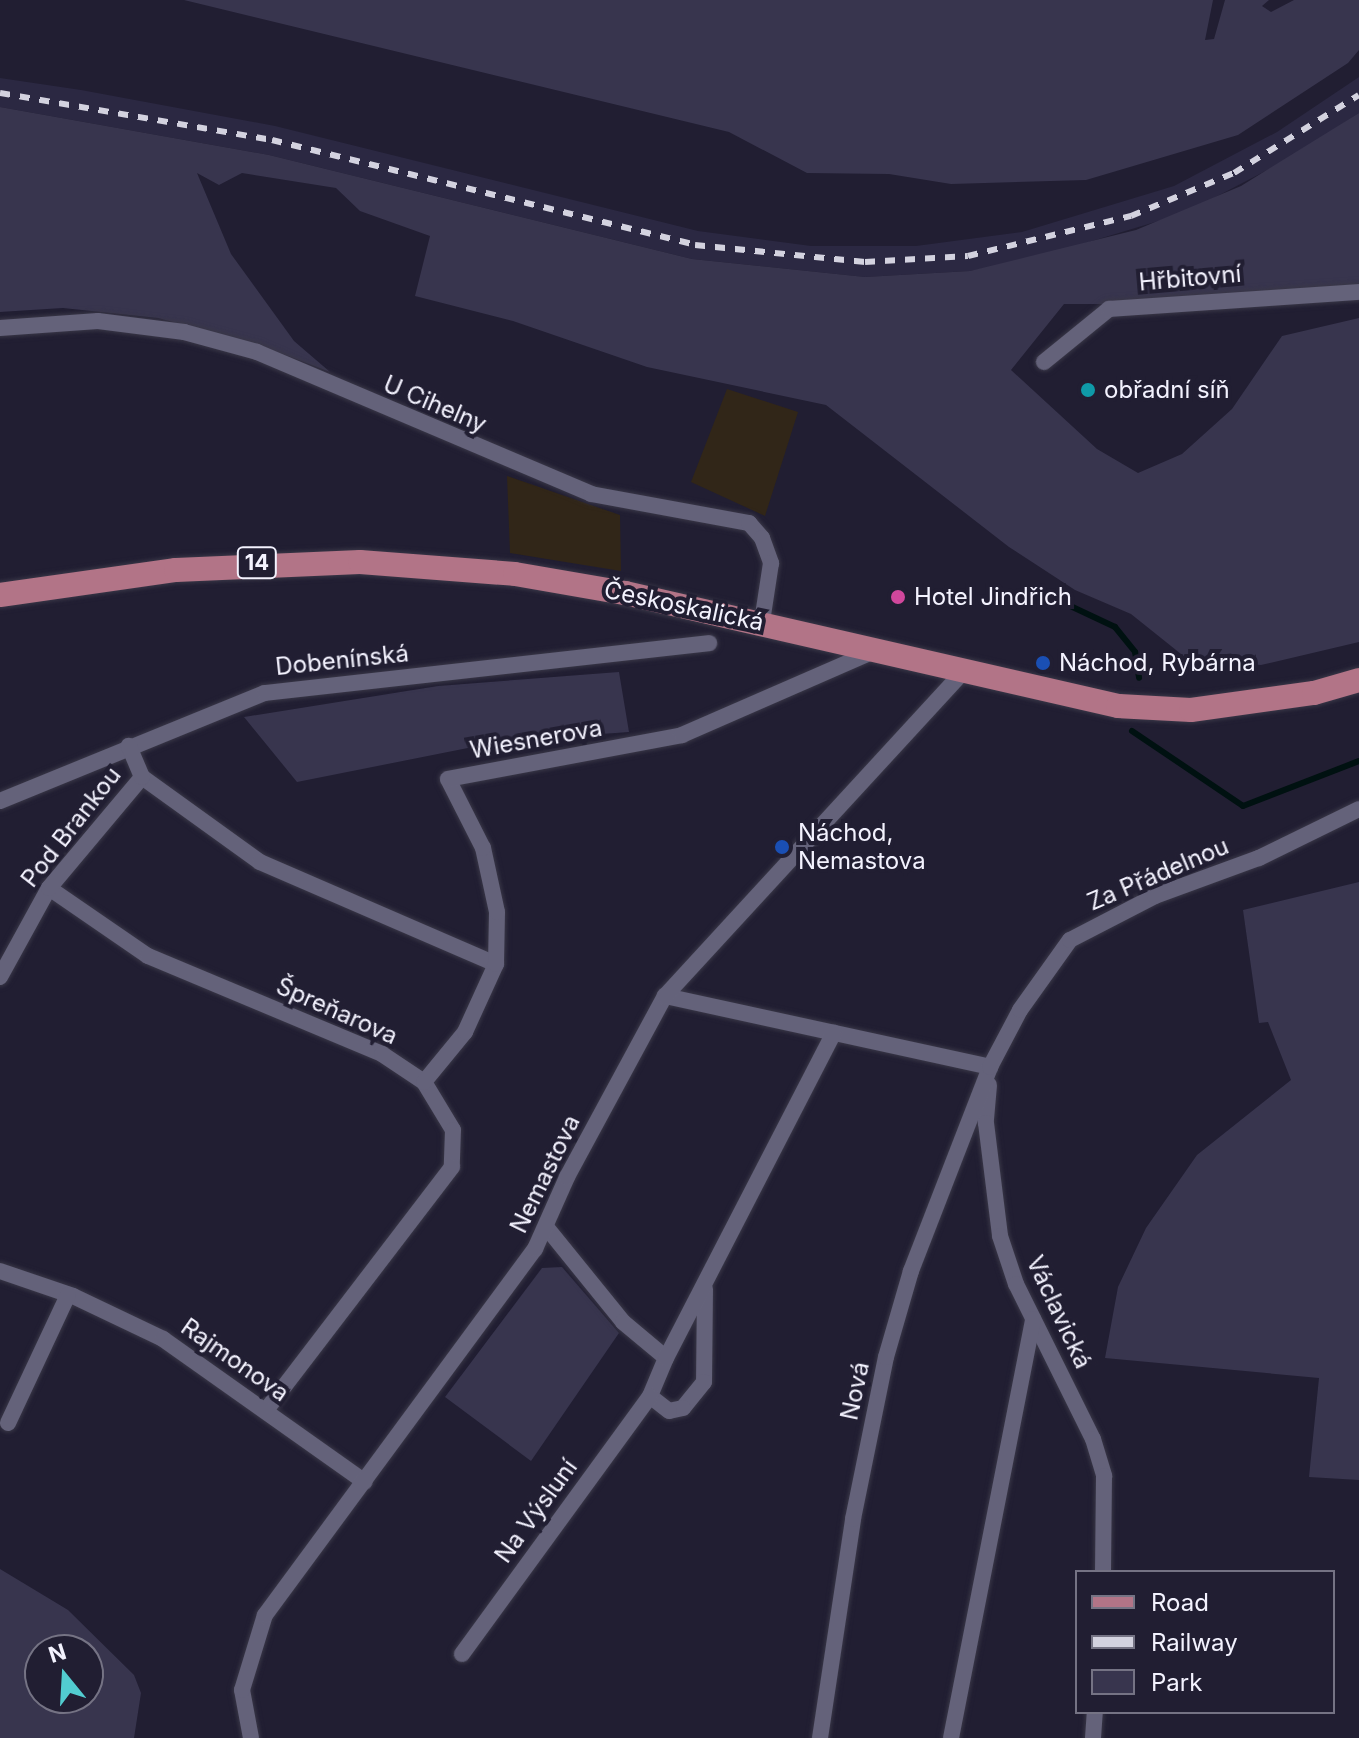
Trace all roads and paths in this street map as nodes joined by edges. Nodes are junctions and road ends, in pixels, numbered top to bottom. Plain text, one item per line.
1 (1359, 292) edge
2 (0, 328) edge
3 (1044, 362) dead end
4 (0, 595) edge
5 (762, 622) junction
6 (709, 643) dead end
7 (875, 650) junction
8 (964, 671) junction
9 (1359, 680) edge
10 (129, 746) junction
11 (142, 777) junction
12 (0, 801) edge
13 (1359, 809) edge
14 (49, 888) junction
15 (496, 964) junction
16 (0, 977) edge
17 (665, 996) junction
18 (834, 1033) junction
19 (990, 1067) junction
20 (424, 1082) junction
21 (547, 1228) junction
22 (0, 1271) edge
23 (705, 1289) junction
24 (68, 1295) junction
25 (1033, 1319) junction
26 (666, 1358) junction
27 (650, 1396) junction
28 (266, 1410) junction
29 (8, 1423) dead end
30 (365, 1482) junction
31 (1103, 1570) edge
32 (462, 1654) dead end
33 (1095, 1714) edge
34 (251, 1738) edge
35 (820, 1738) edge
36 (951, 1738) edge
37 (1093, 1738) edge

1 - 3 street, Hřbitovní
2 - 5 street, U Cihelny
4 - 5 main road, Českoskalická / 14
5 - 7 main road, Českoskalická / 14
6 - 10 street, Dobenínská
7 - 8 main road, Českoskalická / 14
7 - 15 street, Wiesnerova
8 - 9 main road, Českoskalická / 14
8 - 17 street, Nemastova
10 - 11 street, Pod Brankou
10 - 12 street, Dobenínská
11 - 14 street, Pod Brankou
11 - 15 street
13 - 19 street, Za Přádelnou
14 - 16 street, Pod Brankou
14 - 20 street, Špreňarova
15 - 20 street
17 - 18 street
17 - 21 street, Nemastova
18 - 19 street
18 - 23 street, Na Výsluní
19 - 25 street, Václavická
19 - 35 street, Nová
20 - 28 street, Špreňarova
21 - 26 street
21 - 30 street, Nemastova
22 - 24 street, Rajmonova
23 - 26 street, Na Výsluní
23 - 27 street, Na Výsluní
24 - 28 street, Rajmonova
24 - 29 street
25 - 31 street, Václavická
25 - 36 street
26 - 27 street, Na Výsluní
27 - 32 street, Na Výsluní
28 - 30 street, Rajmonova
30 - 34 street, Nemastova
33 - 37 street

